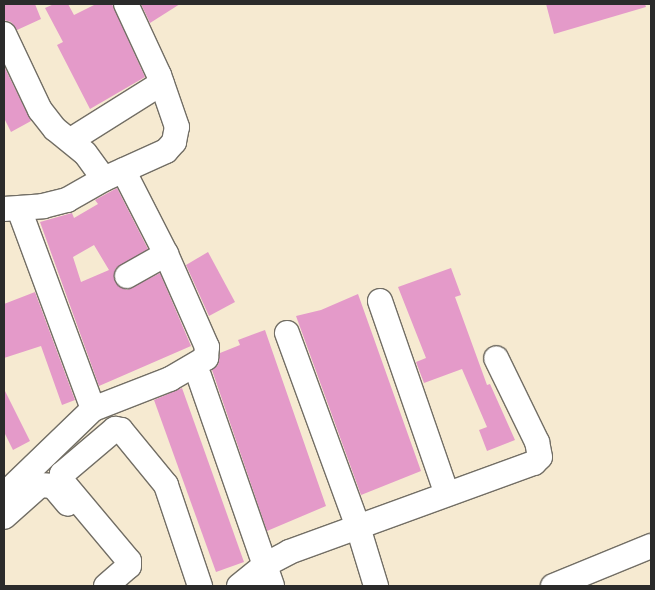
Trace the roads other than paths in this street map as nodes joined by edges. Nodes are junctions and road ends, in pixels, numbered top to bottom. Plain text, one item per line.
1 (126, 4) edge
2 (4, 34) edge
3 (162, 83) junction
4 (71, 140) junction
5 (113, 174) junction
6 (11, 209) edge
7 (166, 254) junction
8 (127, 276) dead end
9 (380, 301) dead end
10 (287, 333) dead end
11 (496, 358) dead end
12 (199, 376) dead end
13 (93, 409) junction
14 (447, 494) junction
15 (4, 495) edge
16 (4, 517) edge
17 (358, 527) junction
18 (651, 546) edge
19 (269, 576) edge
20 (92, 586) edge
21 (106, 586) edge
22 (200, 586) edge
23 (239, 586) edge
24 (376, 586) edge
25 (553, 586) edge

1 - 3 street
2 - 4 street
3 - 4 street
3 - 5 street
4 - 5 street
5 - 6 street
5 - 7 street
6 - 13 street
7 - 8 street
7 - 13 street
9 - 14 street
10 - 17 street
11 - 14 street
12 - 19 street
13 - 15 street
14 - 17 street
16 - 20 street
17 - 19 street
17 - 24 street
18 - 25 street
19 - 23 street
21 - 22 street

